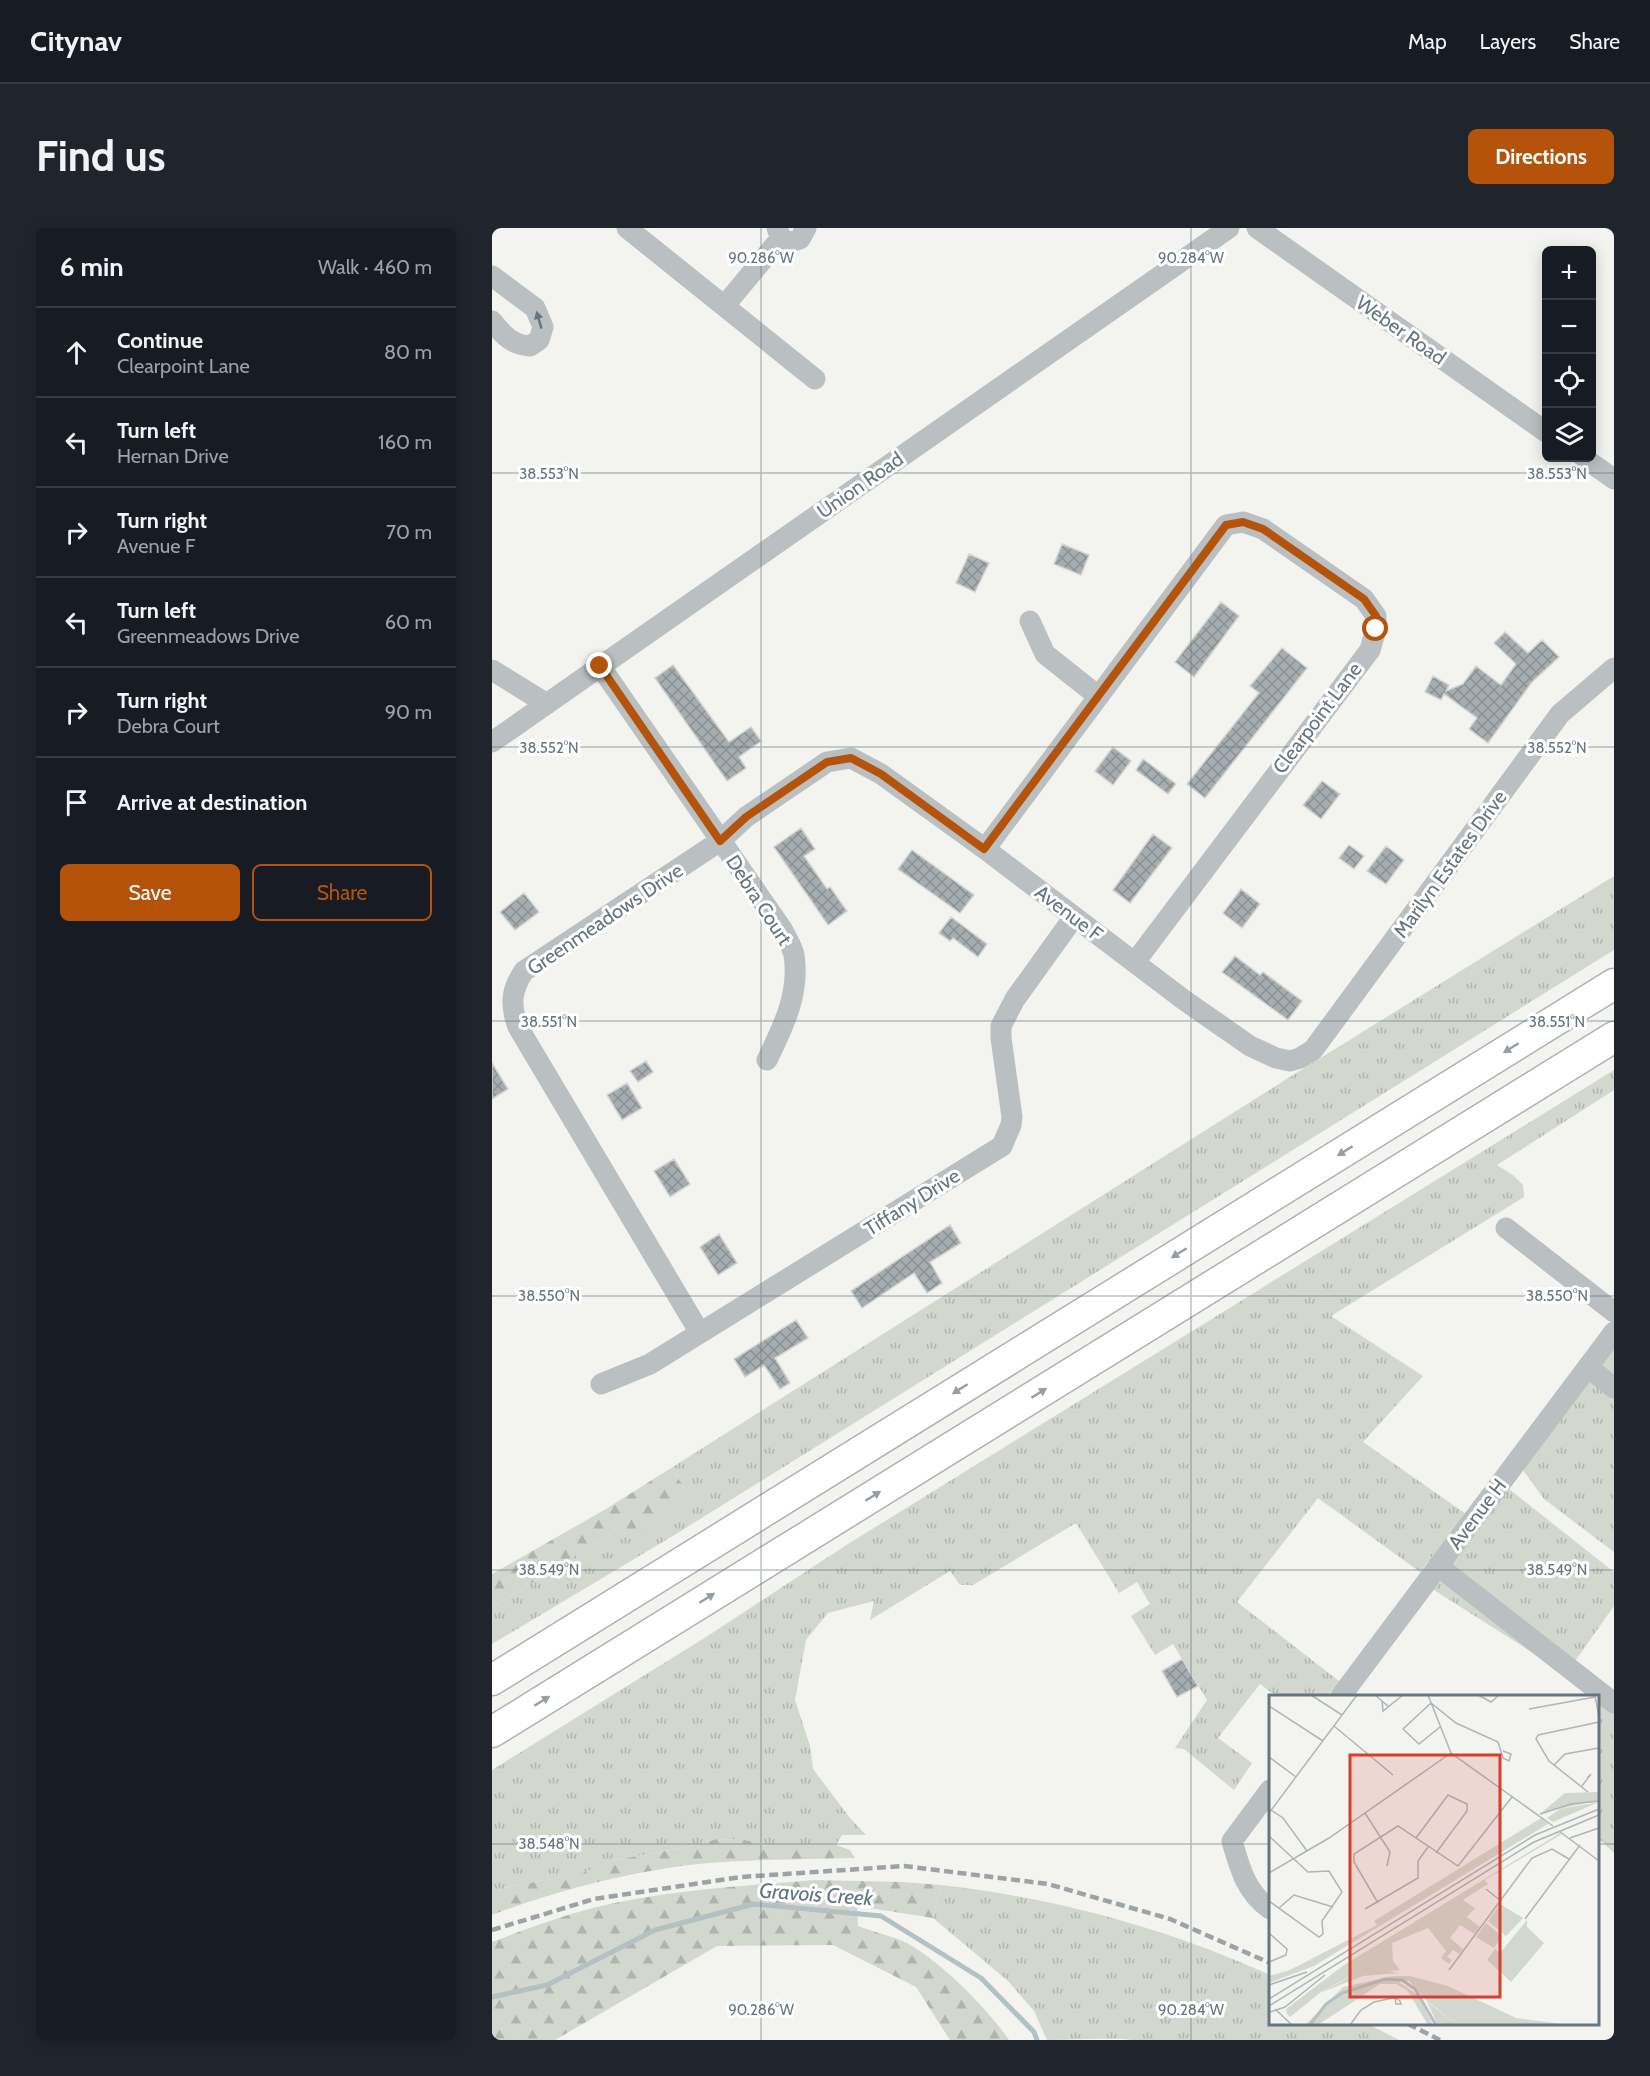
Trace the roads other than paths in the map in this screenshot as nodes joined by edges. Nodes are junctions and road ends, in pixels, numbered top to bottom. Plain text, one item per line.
1 (627, 228) edge
2 (806, 228) edge
3 (1228, 228) edge
4 (1257, 228) edge
5 (779, 233) edge
6 (492, 276) edge
7 (725, 305) junction
8 (492, 321) edge
9 (815, 379) dead end
10 (1542, 429) edge
11 (1590, 462) edge
12 (1614, 479) edge
13 (1030, 621) dead end
14 (600, 666) junction
15 (1614, 668) edge
16 (492, 670) edge
17 (1098, 696) junction
18 (547, 704) junction
19 (492, 742) edge
20 (851, 758) joint
21 (720, 841) junction
22 (984, 849) junction
23 (1074, 917) junction
24 (1135, 962) junction
25 (1614, 984) edge
26 (1614, 1036) edge
27 (767, 1060) dead end
28 (1290, 1061) joint
29 (1506, 1228) dead end
30 (1614, 1312) edge
31 (1614, 1332) edge
32 (700, 1333) junction
33 (1588, 1366) junction
34 (601, 1384) dead end
35 (1614, 1388) edge
36 (1438, 1566) junction
37 (492, 1680) edge
38 (1342, 1695) edge
39 (1614, 1703) edge
40 (492, 1732) edge
41 (1269, 1791) edge
42 (1269, 1908) edge

1 - 7 street
2 - 5 street
3 - 14 street, Union Road
4 - 10 street, Weber Road
5 - 7 street
8 -> 6 street
7 - 9 street
11 - 12 street
13 - 17 street
14 - 18 street, Union Road
14 - 21 street, Debra Court
15 - 28 street, Marilyn Estates Drive
16 - 18 street
17 - 22 street
17 - 24 street, Clearpoint Lane
18 - 19 street, Union Road
20 - 21 street, Greenmeadows Drive
20 - 22 street, Avenue F
21 - 27 street, Debra Court
21 - 32 street, Greenmeadows Drive
22 - 23 street, Avenue F
23 - 24 street, Avenue F
23 - 32 street, Tiffany Drive
24 - 28 street, Avenue F
25 -> 37 highway
40 -> 26 highway
29 - 30 street
31 - 33 street, Avenue H
32 - 34 street, Tiffany Drive
33 - 35 street
33 - 36 street, Avenue H
36 - 38 street, Avenue H
36 - 39 street
41 - 42 street

